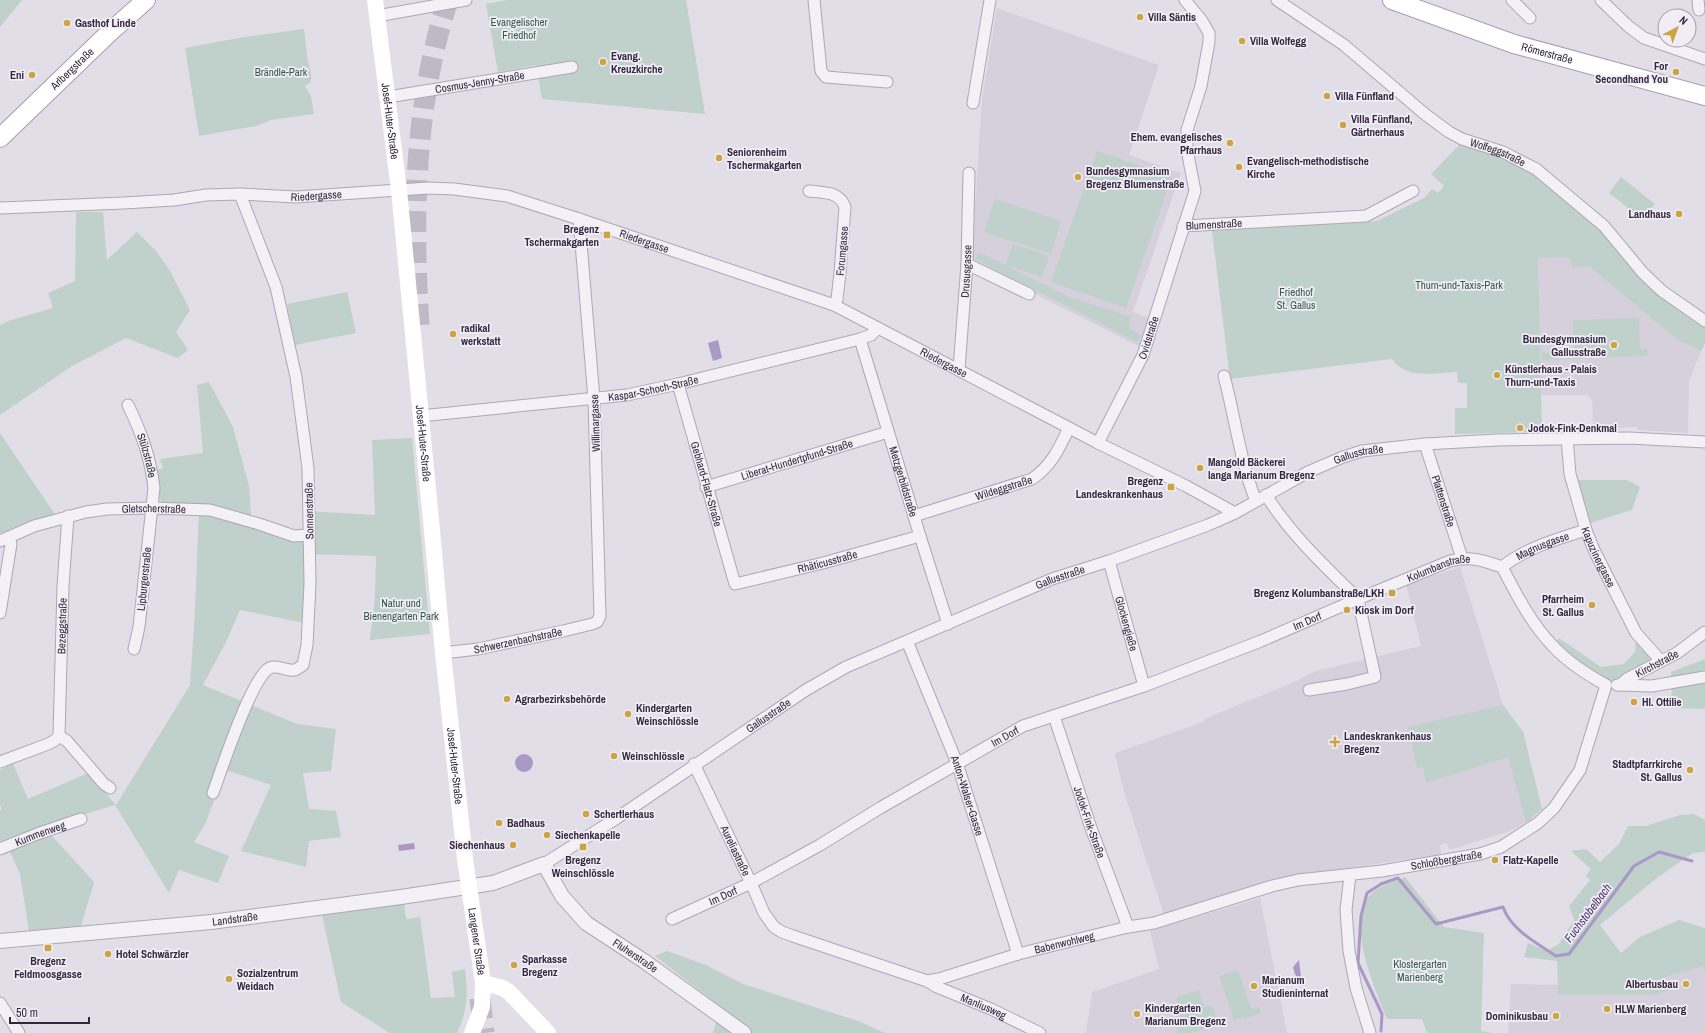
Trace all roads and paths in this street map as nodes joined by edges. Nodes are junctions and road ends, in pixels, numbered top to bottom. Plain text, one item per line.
1 (146, 0) edge
2 (375, 0) edge
3 (466, 0) edge
4 (814, 0) edge
5 (990, 0) edge
6 (1185, 0) edge
7 (1277, 0) edge
8 (1392, 0) edge
9 (1512, 0) edge
10 (1601, 0) edge
11 (377, 16) junction
12 (1530, 18) dead end
13 (1705, 59) edge
14 (572, 67) dead end
15 (887, 82) dead end
16 (1705, 96) edge
17 (388, 97) junction
18 (973, 103) dead end
19 (0, 138) edge
20 (969, 173) dead end
21 (398, 190) junction
22 (1413, 191) dead end
23 (810, 192) dead end
24 (240, 194) junction
25 (0, 208) edge
26 (579, 219) junction
27 (1183, 226) junction
28 (967, 264) junction
29 (1029, 294) dead end
30 (834, 305) junction
31 (1705, 321) edge
32 (878, 328) junction
33 (860, 340) junction
34 (959, 369) junction
35 (1224, 376) dead end
36 (678, 384) junction
37 (594, 399) junction
38 (128, 405) dead end
39 (420, 416) junction
40 (1069, 428) junction
41 (888, 432) junction
42 (1567, 438) junction
43 (1705, 442) edge
44 (1098, 443) junction
45 (1425, 444) junction
46 (706, 487) junction
47 (1266, 495) junction
48 (1256, 501) junction
49 (151, 508) junction
50 (1236, 513) junction
51 (68, 516) junction
52 (914, 516) junction
53 (1586, 530) junction
54 (309, 535) junction
55 (920, 536) junction
56 (5, 539) edge
57 (1462, 558) junction
58 (1109, 561) junction
59 (1502, 567) junction
60 (735, 584) joint
61 (1358, 599) junction
62 (0, 614) edge
63 (592, 624) joint
64 (948, 624) junction
65 (1705, 632) edge
66 (907, 641) junction
67 (134, 648) dead end
68 (443, 653) junction
69 (1662, 661) junction
70 (1705, 677) edge
71 (1606, 685) junction
72 (1620, 685) junction
73 (1144, 686) junction
74 (1309, 690) dead end
75 (1054, 716) junction
76 (59, 736) junction
77 (0, 762) edge
78 (957, 763) junction
79 (694, 764) junction
80 (110, 788) dead end
81 (213, 793) dead end
82 (81, 819) dead end
83 (0, 849) edge
84 (544, 864) junction
85 (1350, 875) junction
86 (751, 883) junction
87 (469, 886) junction
88 (672, 919) dead end
89 (1128, 927) junction
90 (0, 941) edge
91 (1018, 954) junction
92 (927, 981) junction
93 (483, 990) junction
94 (0, 1003) edge
95 (19, 1033) edge
96 (472, 1033) edge
97 (548, 1033) edge
98 (744, 1033) edge
99 (1040, 1033) edge
100 (1370, 1033) edge

1 - 19 main road, Arlbergstraße
2 - 11 main road, Josef-Huter-Straße
3 - 11 street
4 - 15 street
5 - 18 street
6 - 27 street, Blumenstraße
7 - 31 street, Wolfeggstraße
8 - 16 main road, Römerstraße
9 - 12 street
10 - 13 street
11 - 17 main road, Josef-Huter-Straße
14 - 17 street, Cosmus-Jenny-Straße
17 - 21 main road, Josef-Huter-Straße
20 - 28 street, Drususgasse
21 - 24 street, Riedergasse
21 - 26 street, Riedergasse
21 - 39 main road, Josef-Huter-Straße
22 - 27 street, Blumenstraße
23 - 30 street, Forumgasse
24 - 25 street, Riedergasse
24 - 54 street, Sonnenstraße
26 - 30 street, Riedergasse
26 - 37 street, Willimargasse
27 - 44 street, Ovidstraße
28 - 29 street
28 - 34 street, Drususgasse
30 - 32 street, Riedergasse
32 - 33 street, Kaspar-Schoch-Straße
32 - 34 street, Riedergasse
33 - 36 street, Kaspar-Schoch-Straße
33 - 41 street, Metzgerbildstraße
34 - 40 street, Riedergasse
35 - 48 street
36 - 37 street, Kaspar-Schoch-Straße
36 - 46 street, Gebhard-Flatz-Straße
37 - 39 street, Kaspar-Schoch-Straße
37 - 63 street, Willimargasse
38 - 49 street, Stülzstraße
39 - 68 main road, Josef-Huter-Straße
40 - 44 street, Riedergasse
40 - 52 street, Wildeggstraße
41 - 46 street, Liberat-Hundertpfund-Straße
41 - 52 street, Metzgerbildstraße
42 - 43 street, Gallusstraße
42 - 45 street, Gallusstraße
42 - 53 street, Kapuzinergasse
44 - 50 street, Riedergasse
45 - 47 street, Gallusstraße
45 - 57 street, Plattenstraße
46 - 60 street, Gebhard-Flatz-Straße
47 - 48 street, Gallusstraße
47 - 61 street
48 - 50 street, Gallusstraße
49 - 51 street, Gletscherstraße
49 - 54 street, Gletscherstraße
49 - 67 street, Lipburgerstraße
50 - 58 street, Gallusstraße
51 - 56 street, Gletscherstraße
51 - 76 street, Bezeggstraße
52 - 55 street, Metzgerbildstraße
53 - 59 street, Magnusgasse
53 - 69 street, Kapuzinergasse
54 - 81 street, Sonnenstraße
55 - 60 street, Rhäticusstraße
55 - 64 street, Metzgerbildstraße
56 - 62 street
57 - 59 street, Kolumbanstraße
57 - 61 street, Kolumbanstraße
58 - 64 street, Gallusstraße
58 - 73 street, Glockengieße
59 - 71 street
61 - 73 street, Im Dorf
61 - 74 street
63 - 68 street, Schwerzenbachstraße
64 - 66 street, Gallusstraße
65 - 69 street, Kirchstraße
66 - 78 street, Anton-Walser-Gasse
66 - 79 street, Gallusstraße
68 - 87 main road, Josef-Huter-Straße
69 - 72 street, Kirchstraße
70 - 72 street
71 - 72 street
71 - 85 street, Schloßbergstraße
73 - 75 street, Im Dorf
75 - 78 street, Im Dorf
75 - 89 street, Jodok-Fink-Straße
76 - 77 street
76 - 80 street
78 - 86 street, Im Dorf
78 - 91 street, Anton-Walser-Gasse
79 - 84 street, Gallusstraße
79 - 86 street, Aureliastraße
82 - 83 street, Kummenweg
84 - 87 street, Gallusstraße
84 - 98 street, Fluherstraße
85 - 89 street, Babenwohlweg
85 - 100 street
86 - 88 street, Im Dorf
86 - 92 street, Aureliastraße
87 - 90 street, Landstraße
87 - 93 main road, Langener Straße
89 - 91 street, Babenwohlweg
91 - 92 street, Babenwohlweg
92 - 99 street, Manliusweg
93 - 96 main road
93 - 97 main road
94 - 95 street

